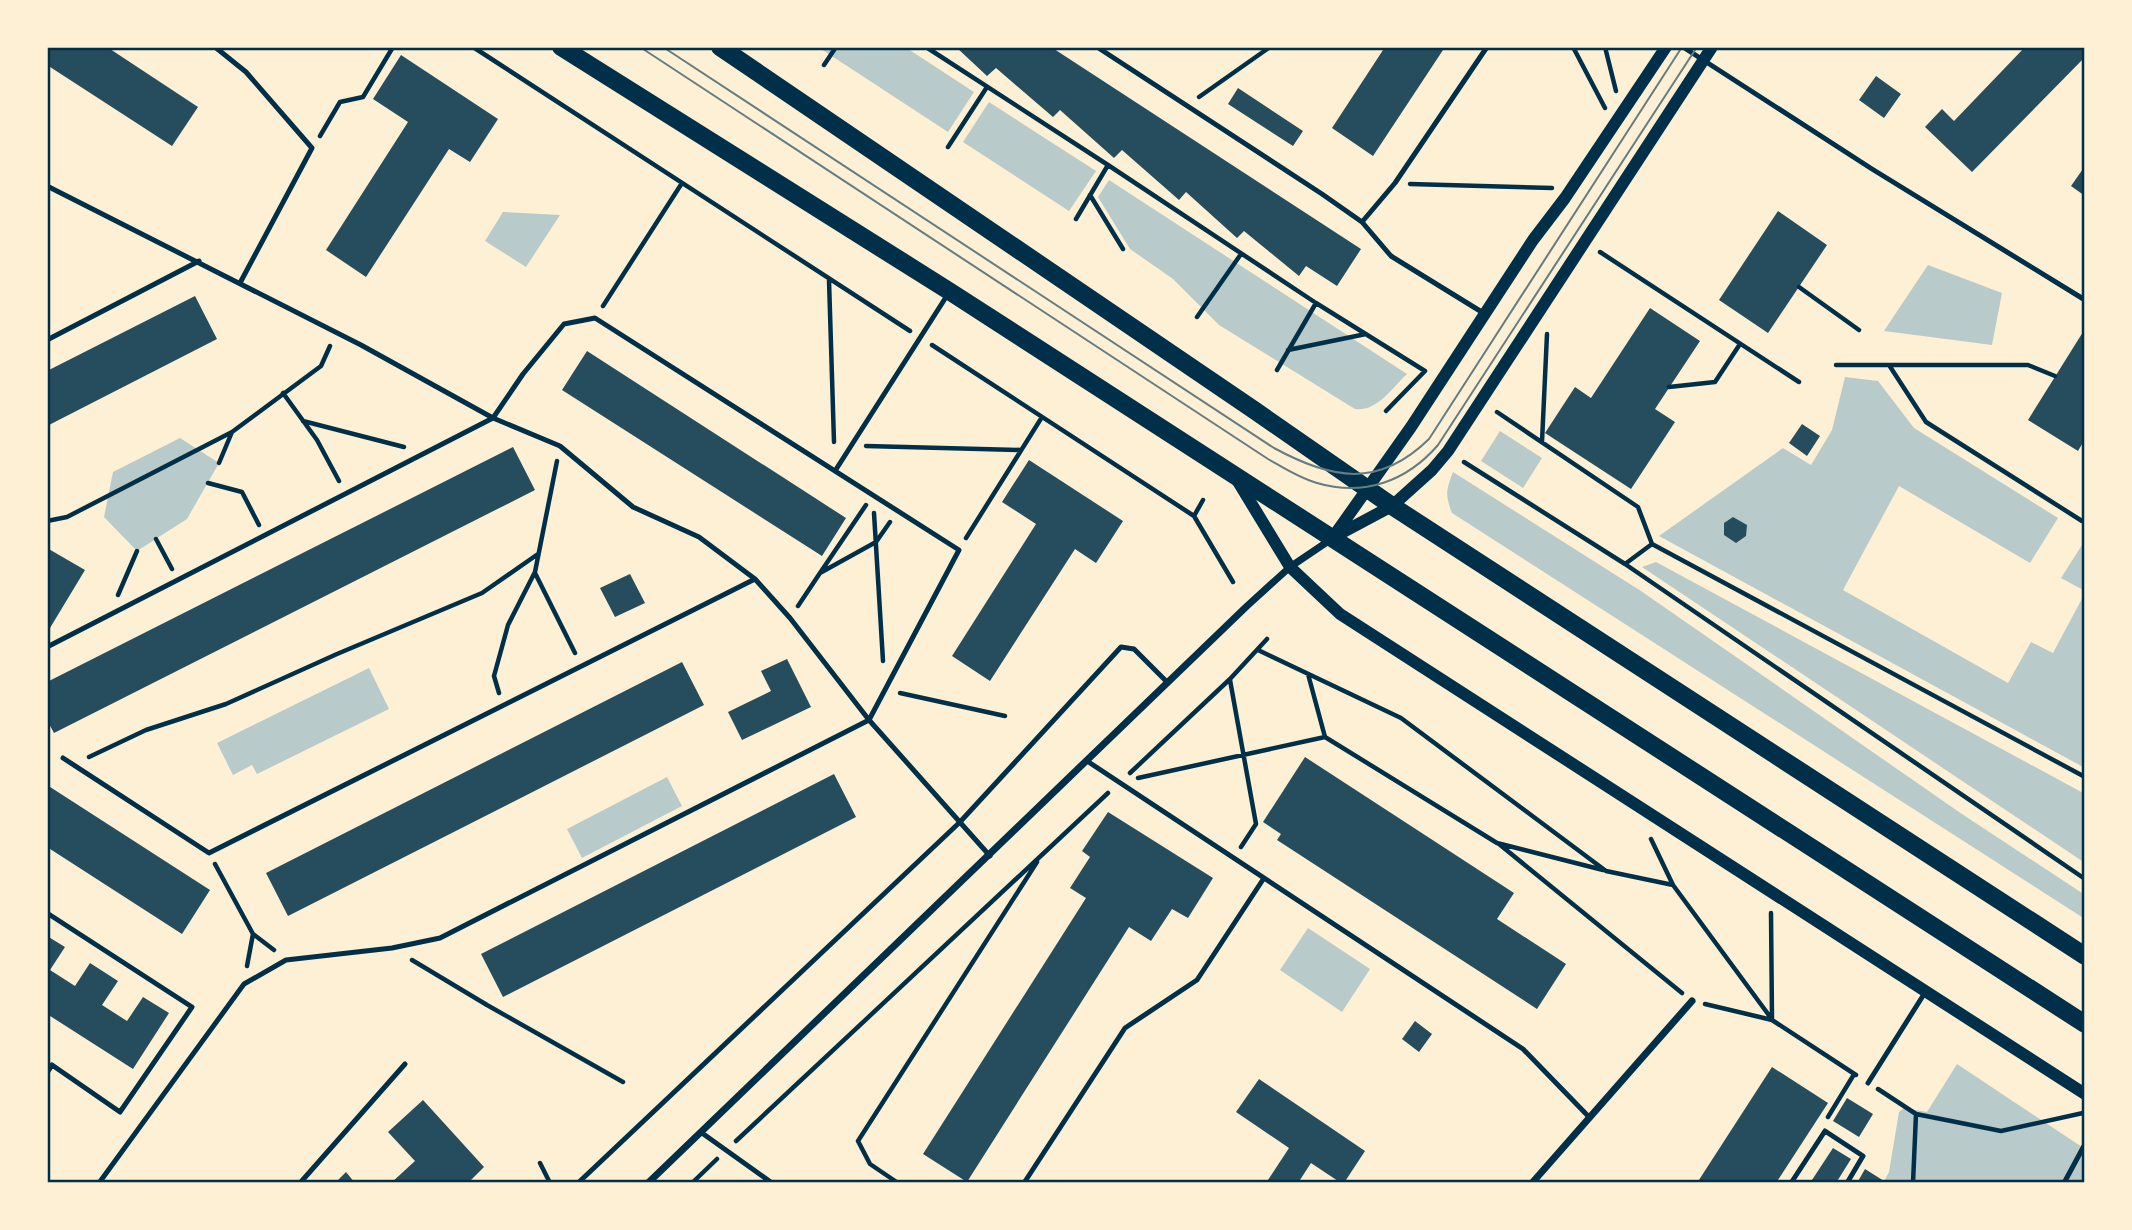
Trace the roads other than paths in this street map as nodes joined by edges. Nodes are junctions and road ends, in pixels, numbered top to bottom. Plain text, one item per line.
1 (215, 47) edge
2 (561, 47) edge
3 (720, 47) edge
4 (1097, 47) edge
5 (1487, 47) edge
6 (1666, 47) edge
7 (1683, 47) edge
8 (1712, 47) edge
9 (1703, 60) junction
10 (47, 186) edge
11 (1362, 222) junction
12 (199, 261) junction
13 (240, 283) junction
14 (949, 291) junction
15 (2085, 300) edge
16 (1485, 314) junction
17 (47, 340) edge
18 (493, 418) junction
19 (835, 471) junction
20 (1234, 475) junction
21 (1368, 490) junction
22 (1392, 506) junction
23 (1332, 538) junction
24 (1290, 567) junction
25 (755, 579) junction
26 (47, 647) edge
27 (1168, 683) junction
28 (869, 720) junction
29 (63, 758) dead end
30 (1087, 761) junction
31 (960, 822) junction
32 (990, 856) junction
33 (1264, 878) junction
34 (47, 913) edge
35 (2085, 956) edge
36 (1926, 991) junction
37 (1692, 1001) road end
38 (2085, 1024) edge
39 (405, 1063) dead end
40 (47, 1073) edge
41 (1868, 1083) road end
42 (2085, 1094) edge
43 (1590, 1118) junction
44 (702, 1132) junction
45 (2085, 1144) edge
46 (99, 1183) edge
47 (300, 1183) edge
48 (578, 1183) edge
49 (648, 1183) edge
50 (772, 1183) edge
51 (1024, 1183) edge
52 (1532, 1183) edge
53 (1791, 1183) edge
54 (1847, 1183) edge
55 (2064, 1183) edge

1 - 13 lane
2 - 14 main road
3 - 21 main road
4 - 11 lane
5 - 11 lane
6 - 16 street
7 - 9 lane
8 - 9 street
9 - 15 lane
9 - 22 street
10 - 12 lane
11 - 16 lane
12 - 13 lane
12 - 17 lane
13 - 18 lane
14 - 19 lane
14 - 20 main road
16 - 21 street
18 - 19 lane
18 - 25 lane
18 - 26 lane
19 - 28 lane
20 - 23 main road
20 - 24 street
21 - 22 main road
21 - 23 street
22 - 23 street
22 - 35 main road
23 - 24 street
23 - 38 main road
24 - 27 street
24 - 36 street
25 - 28 lane
25 - 29 lane
27 - 30 street
27 - 31 lane
28 - 31 lane
28 - 46 lane
30 - 32 street
30 - 33 lane
31 - 32 lane
31 - 48 lane
32 - 44 street
33 - 43 lane
33 - 51 lane
34 - 40 lane
36 - 41 lane
36 - 42 street
37 - 43 street
39 - 47 lane
43 - 52 street
44 - 49 street
44 - 50 lane
45 - 55 lane
53 - 54 lane

